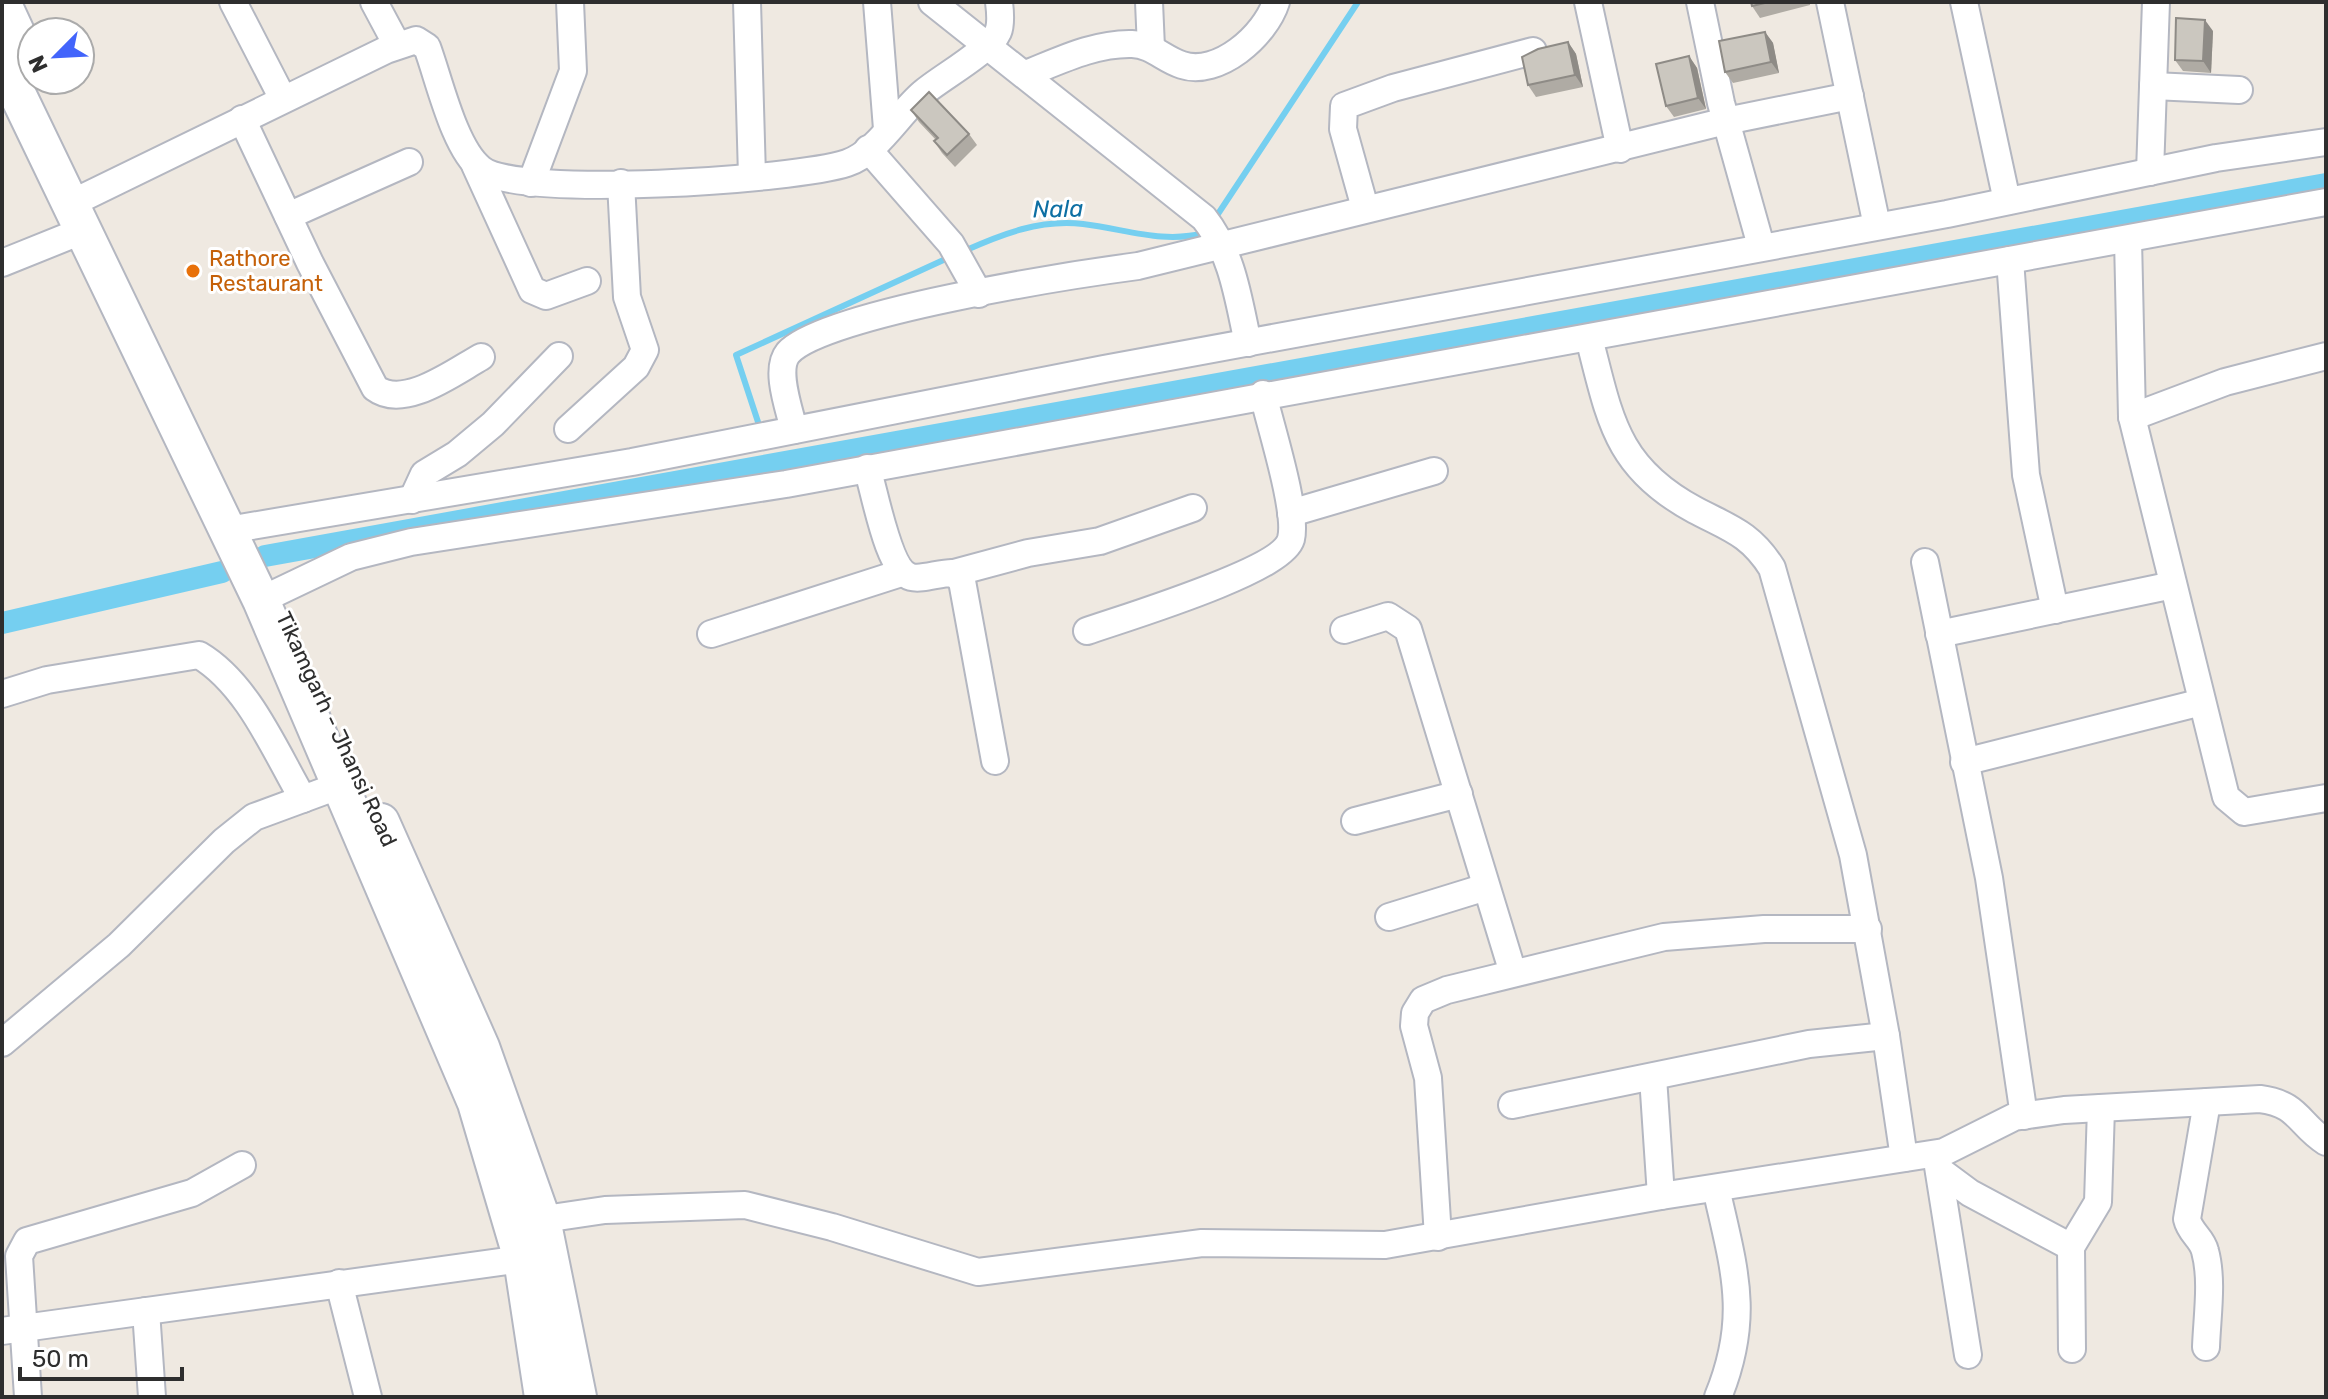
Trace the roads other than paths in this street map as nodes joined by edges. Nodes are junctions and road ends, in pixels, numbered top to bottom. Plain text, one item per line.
1 (2, 2) edge
2 (233, 2) edge
3 (374, 2) edge
4 (570, 2) edge
5 (747, 2) edge
6 (877, 2) edge
7 (932, 2) edge
8 (999, 2) edge
9 (1149, 2) edge
10 (1276, 2) edge
11 (1588, 2) edge
12 (1700, 2) edge
13 (1830, 2) edge
14 (1964, 2) edge
15 (2156, 2) edge
16 (16, 32) edge
17 (397, 45) junction
18 (986, 46) junction
19 (1151, 48) junction
20 (1533, 51) edge
21 (2, 62) edge
22 (1026, 74) junction
23 (2153, 86) junction
24 (2239, 90) dead end
25 (43, 96) edge
26 (1850, 96) junction
27 (283, 99) junction
28 (242, 119) junction
29 (1726, 121) junction
30 (887, 129) junction
31 (2326, 142) edge
32 (868, 149) junction
33 (1620, 149) junction
34 (409, 162) dead end
35 (475, 164) junction
36 (2150, 172) junction
37 (752, 176) junction
38 (531, 183) junction
39 (621, 183) junction
40 (2007, 201) junction
41 (2326, 202) edge
42 (1365, 208) junction
43 (82, 209) junction
44 (288, 216) junction
45 (1877, 226) junction
46 (1214, 232) junction
47 (2128, 239) junction
48 (1761, 246) junction
49 (2010, 260) junction
50 (2, 263) edge
51 (587, 281) dead end
52 (979, 294) junction
53 (1589, 338) junction
54 (1248, 343) junction
55 (559, 356) dead end
56 (2326, 356) edge
57 (481, 357) dead end
58 (1263, 394) junction
59 (2132, 417) junction
60 (568, 429) dead end
61 (784, 432) junction
62 (867, 468) junction
63 (1434, 471) dead end
64 (412, 500) junction
65 (1193, 508) dead end
66 (1291, 513) junction
67 (240, 538) junction
68 (1925, 562) dead end
69 (901, 573) junction
70 (954, 573) junction
71 (2173, 585) junction
72 (263, 589) junction
73 (2055, 610) junction
74 (1344, 630) dead end
75 (1087, 631) dead end
76 (711, 634) dead end
77 (1939, 634) junction
78 (2, 694) edge
79 (2202, 702) junction
80 (995, 761) dead end
81 (1964, 762) junction
82 (338, 786) junction
83 (1459, 794) junction
84 (2326, 798) edge
85 (303, 799) junction
86 (1355, 821) dead end
87 (1486, 887) junction
88 (1389, 917) dead end
89 (1868, 929) junction
90 (1513, 973) junction
91 (1886, 1036) junction
92 (2, 1043) edge
93 (1653, 1077) junction
94 (2207, 1102) junction
95 (1512, 1105) dead end
96 (2101, 1108) junction
97 (2024, 1116) junction
98 (2326, 1142) edge
99 (1904, 1158) junction
100 (1937, 1162) junction
101 (242, 1165) dead end
102 (1716, 1188) junction
103 (1661, 1196) junction
104 (528, 1221) junction
105 (1438, 1237) junction
106 (2071, 1247) junction
107 (522, 1259) junction
108 (339, 1283) junction
109 (146, 1311) junction
110 (14, 1330) edge
111 (2206, 1347) dead end
112 (2072, 1349) dead end
113 (1968, 1355) dead end
114 (28, 1397) edge
115 (152, 1397) edge
116 (368, 1397) edge
117 (543, 1397) edge
118 (578, 1397) edge
119 (1718, 1397) edge

1 - 16 street
2 - 27 street
3 - 17 street
4 - 38 street
5 - 37 street
6 - 30 street
7 - 18 street
8 - 18 street
9 - 19 street
10 - 19 street
11 - 33 street
12 - 29 street
13 - 26 street
14 - 40 street
15 - 23 street
17 - 27 street
17 - 35 street
18 - 22 street
18 - 30 street
19 - 22 street
20 - 42 street
21 - 43 street
22 - 46 street
23 - 24 street
23 - 36 street
25 - 43 street
26 - 29 street
26 - 45 street
27 - 28 street
28 - 43 street
28 - 44 street
29 - 33 street
29 - 48 street
30 - 32 street
31 - 36 street
32 - 37 street
32 - 52 street
33 - 42 street
34 - 44 street
35 - 38 street
35 - 51 street
36 - 40 street
37 - 39 street
38 - 39 street
39 - 60 street
40 - 45 street
41 - 47 street
42 - 46 street
43 - 50 street
43 - 67 street
44 - 57 street
45 - 48 street
46 - 52 street
46 - 54 street
47 - 49 street
47 - 59 street
48 - 54 street
49 - 53 street
49 - 73 street
52 - 61 street
53 - 58 street
53 - 89 street
54 - 61 street
55 - 64 street
56 - 59 street
58 - 62 street
58 - 66 street
59 - 71 street
61 - 64 street
62 - 69 street
62 - 72 street
63 - 66 street
64 - 67 street
65 - 70 street
66 - 75 street
67 - 72 street
68 - 77 street
69 - 70 street
69 - 76 street
70 - 80 street
71 - 73 street
71 - 79 street
72 - 82 street
72 - 104 street, Tikamgarh - Jhansi Road
73 - 77 street
74 - 83 street
77 - 81 street
78 - 85 street
79 - 81 street
79 - 84 street
81 - 97 street
82 - 85 street
82 - 104 street
83 - 86 street
83 - 87 street
85 - 92 street
87 - 88 street
87 - 90 street
89 - 90 street
89 - 91 street
90 - 105 street
91 - 93 street
91 - 99 street
93 - 95 street
93 - 103 street
94 - 96 street
94 - 98 street
94 - 111 street
96 - 97 street
96 - 106 street
97 - 100 street
99 - 100 street
99 - 102 street
100 - 106 street
100 - 113 street
101 - 110 street
102 - 103 street
102 - 119 street
103 - 105 street
104 - 105 street
104 - 107 street
104 - 118 street, Tikamgarh - Jhansi Road
106 - 112 street
107 - 108 street
107 - 117 street
108 - 109 street
108 - 116 street
109 - 110 street
109 - 115 street
110 - 114 street

